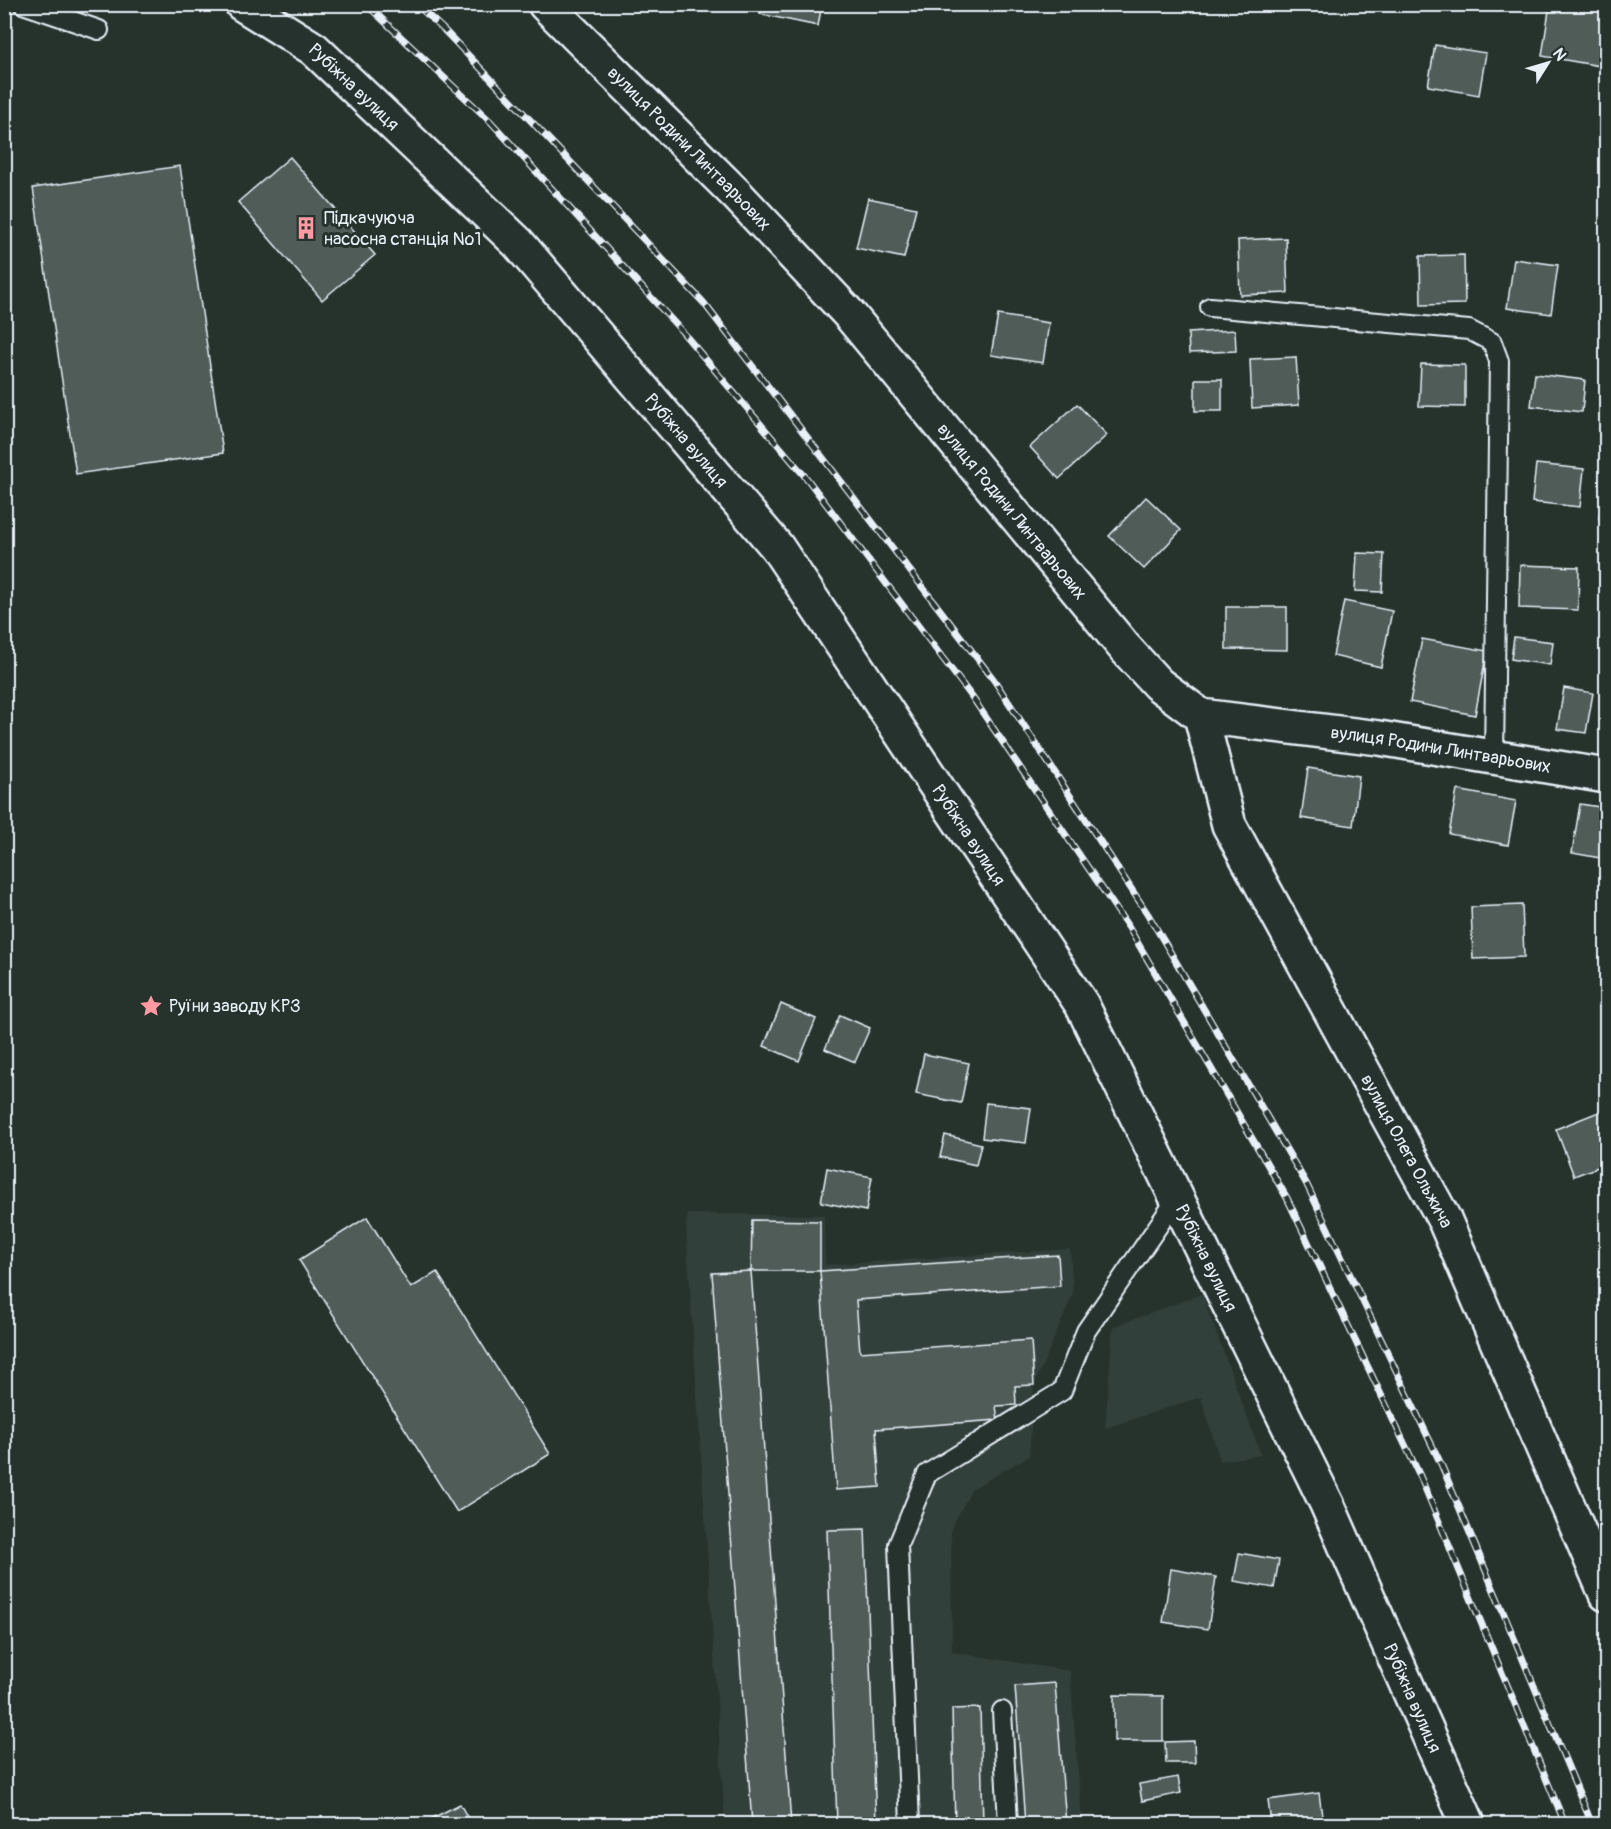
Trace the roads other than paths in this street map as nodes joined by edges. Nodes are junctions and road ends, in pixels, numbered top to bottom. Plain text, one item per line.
1 (24, 4) edge
2 (242, 4) edge
3 (545, 4) edge
4 (99, 30) dead end
5 (1210, 308) dead end
6 (1201, 716) junction
7 (1494, 758) junction
8 (1606, 777) edge
9 (1178, 1197) junction
10 (1606, 1594) edge
11 (1002, 1711) dead end
12 (910, 1824) edge
13 (1008, 1824) edge
14 (1468, 1824) edge

1 - 4 lane
2 - 9 street, Рубіжна вулиця
3 - 6 street, вулиця Родини Линтварьових
5 - 7 lane
6 - 7 street, вулиця Родини Линтварьових
6 - 10 street, вулиця Олега Ольжича
7 - 8 street, вулиця Родини Линтварьових
9 - 12 lane
9 - 14 street, Рубіжна вулиця
11 - 13 lane

